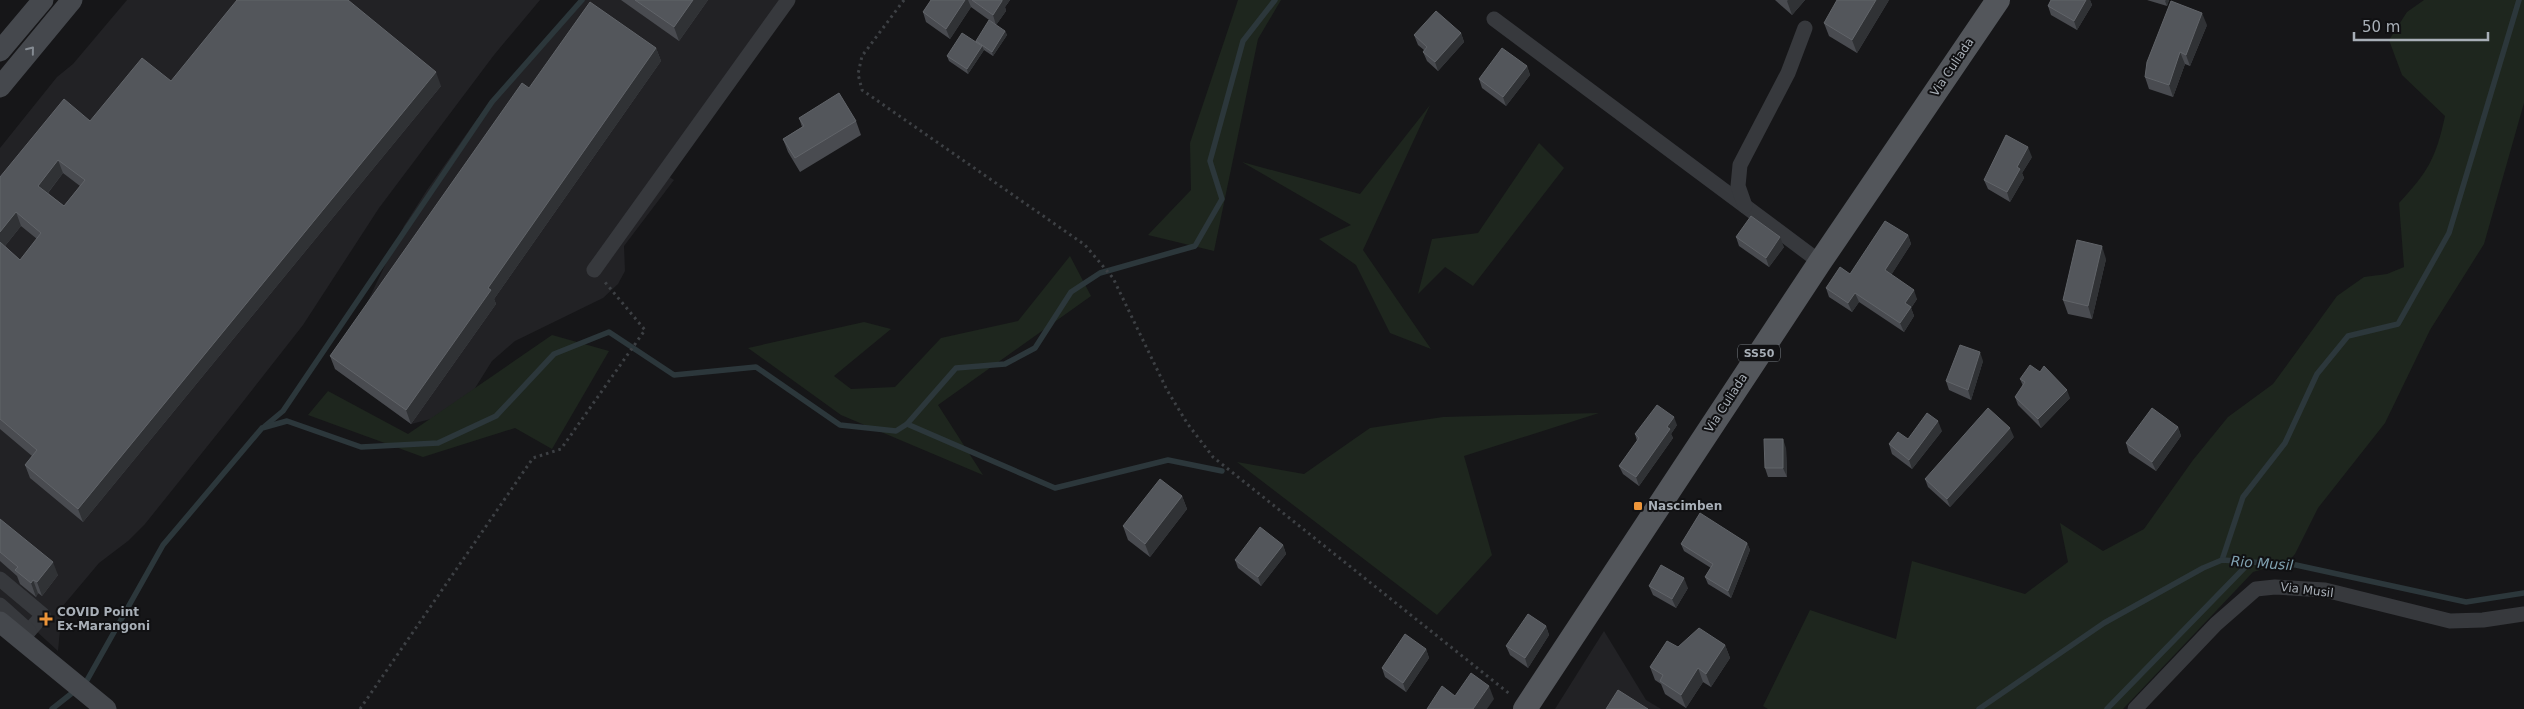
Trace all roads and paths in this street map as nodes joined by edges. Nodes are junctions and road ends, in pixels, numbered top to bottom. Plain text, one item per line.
1 (43, 0) edge
2 (72, 0) edge
3 (788, 0) edge
4 (904, 0) edge
5 (1998, 0) edge
6 (1494, 19) dead end
7 (1805, 28) dead end
8 (0, 51) edge
9 (0, 87) edge
10 (1745, 206) junction
11 (1820, 262) junction
12 (594, 270) joint
13 (0, 579) edge
14 (0, 605) edge
15 (2524, 614) edge
16 (0, 622) edge
17 (0, 630) edge
18 (26, 635) junction
19 (100, 704) edge
20 (1525, 708) edge
21 (360, 709) edge
22 (2135, 709) edge

1 - 8 street
9 -> 2 street
3 - 12 street
4 - 20 path
5 - 11 main road, Via Culiada / SS50
6 - 10 street
7 - 10 street
10 - 11 street
11 - 20 main road, Via Culiada / SS50
12 - 21 path
13 - 18 street
14 - 18 street
15 - 22 street, Via Musil
16 - 18 street
17 - 18 street
18 - 19 street

